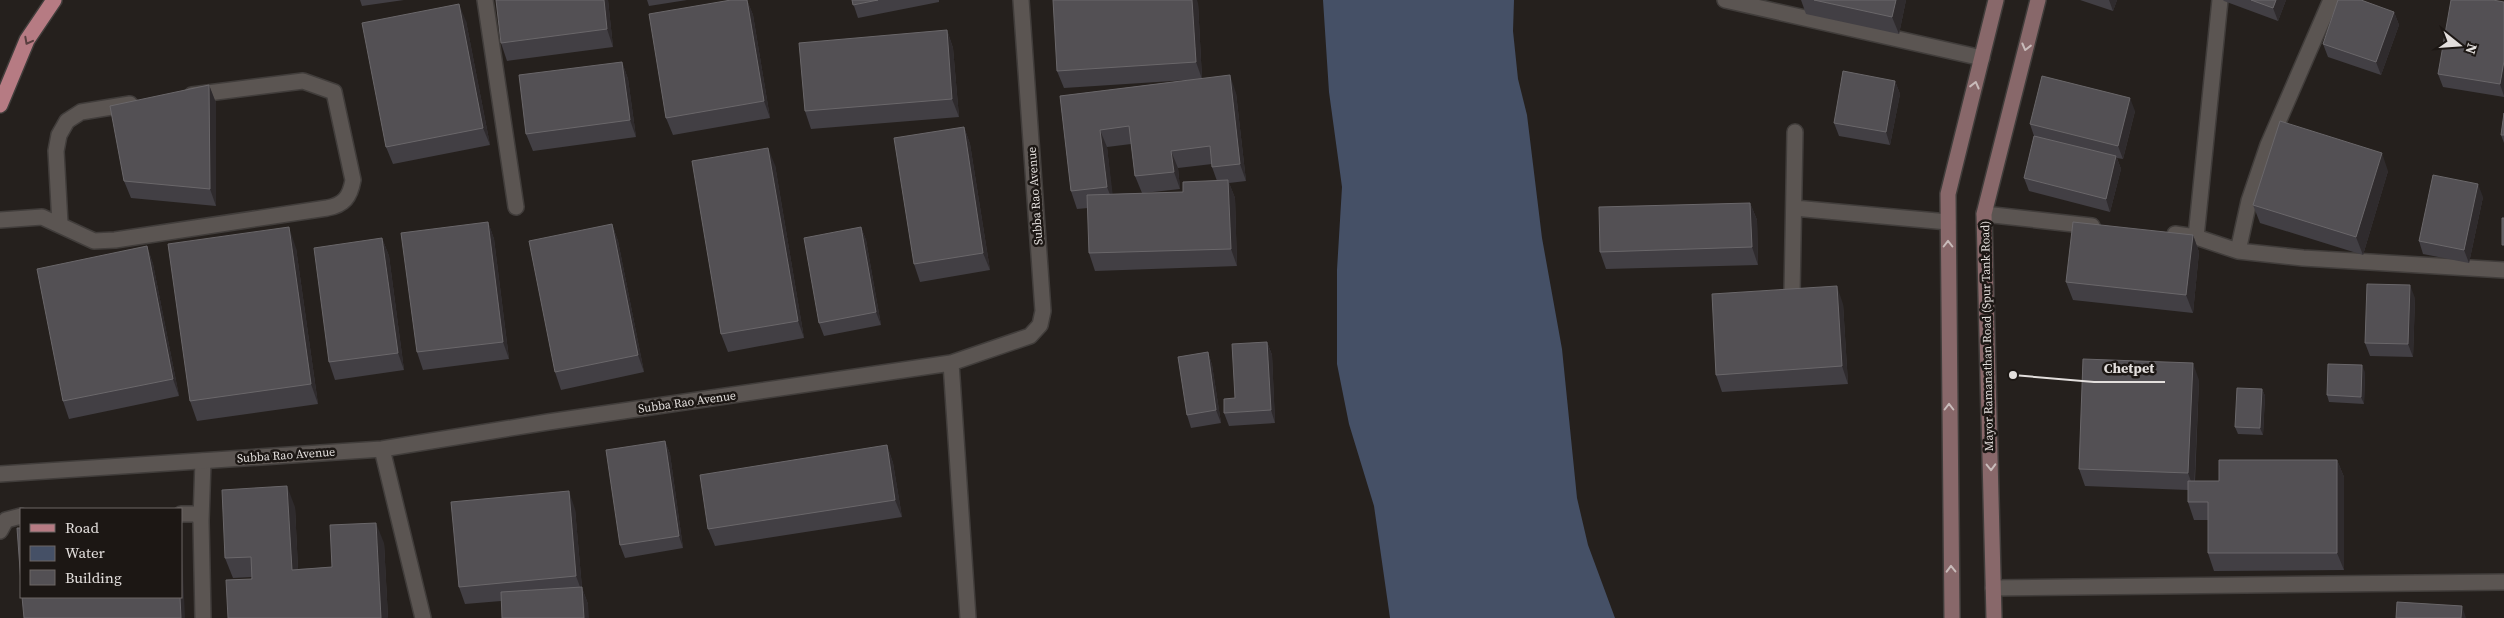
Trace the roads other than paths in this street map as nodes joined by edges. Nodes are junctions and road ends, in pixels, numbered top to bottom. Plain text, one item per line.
1 (54, 0) edge
2 (485, 0) edge
3 (1021, 0) edge
4 (1725, 0) edge
5 (1996, 0) edge
6 (2038, 0) edge
7 (2220, 0) edge
8 (2331, 0) edge
9 (1982, 58) junction
10 (174, 98) edge
11 (146, 102) edge
12 (0, 106) edge
13 (1795, 132) dead end
14 (516, 208) dead end
15 (1794, 208) junction
16 (1984, 214) junction
17 (0, 220) edge
18 (1948, 222) junction
19 (60, 224) junction
20 (2110, 228) edge
21 (2158, 232) edge
22 (2196, 237) junction
23 (2238, 251) junction
24 (2504, 270) edge
25 (1792, 292) edge
26 (951, 363) junction
27 (382, 449) junction
28 (203, 461) junction
29 (0, 474) edge
30 (182, 514) edge
31 (20, 516) edge
32 (201, 521) junction
33 (0, 531) edge
34 (2504, 582) edge
35 (1994, 588) junction
36 (203, 618) edge
37 (423, 618) edge
38 (968, 618) edge
39 (1952, 618) edge
40 (1994, 618) edge

1 -> 12 main road
2 - 14 street
3 - 26 street, Subba Rao Avenue
4 - 9 street
5 - 9 main road
6 -> 16 main road, Mayor Ramanathan Road (Spur Tank Road)
7 - 22 street
8 - 23 street
18 -> 9 main road
10 - 19 street
11 - 19 street
13 - 15 street
15 - 18 street
15 - 25 street
16 - 20 street
16 -> 35 main road, Mayor Ramanathan Road (Spur Tank Road)
17 - 19 street
39 -> 18 main road
21 - 22 street
22 - 23 street
23 - 24 street
26 - 27 street, Subba Rao Avenue
26 - 38 street
27 - 28 street, Subba Rao Avenue
27 - 37 street
28 - 29 street, Subba Rao Avenue
28 - 32 street
30 - 32 street
31 - 33 street
32 - 36 street
34 - 35 street
35 - 40 main road, Mayor Ramanathan Road (Spur Tank Road)

